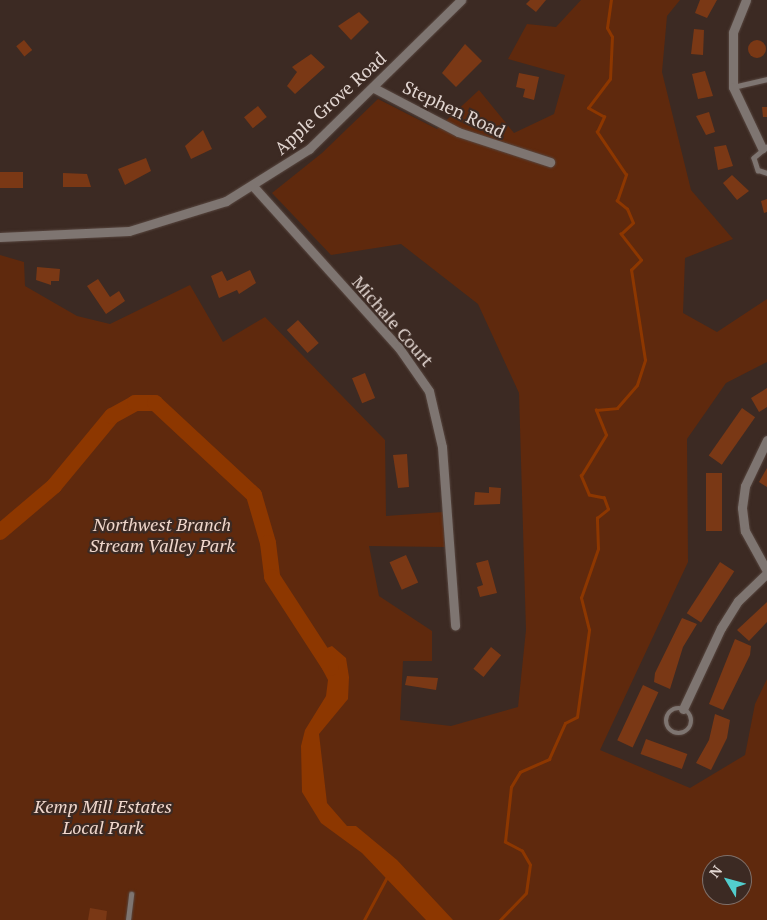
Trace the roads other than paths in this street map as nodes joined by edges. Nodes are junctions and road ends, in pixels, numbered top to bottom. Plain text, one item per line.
1 (461, 0) edge
2 (746, 0) edge
3 (767, 80) edge
4 (733, 87) junction
5 (374, 88) junction
6 (765, 147) edge
7 (550, 162) dead end
8 (767, 173) edge
9 (253, 186) junction
10 (0, 237) edge
11 (767, 440) edge
12 (767, 572) edge
13 (454, 626) dead end
14 (683, 709) junction
15 (131, 894) dead end
16 (128, 920) edge

1 - 5 street, Apple Grove Road
2 - 4 street
3 - 4 lane
4 - 6 street
5 - 7 street, Stephen Road
5 - 9 street, Apple Grove Road
6 - 8 lane
9 - 10 street, Apple Grove Road
9 - 13 street, Michale Court
11 - 12 street
12 - 14 street
14 - 14 lane
15 - 16 lane

